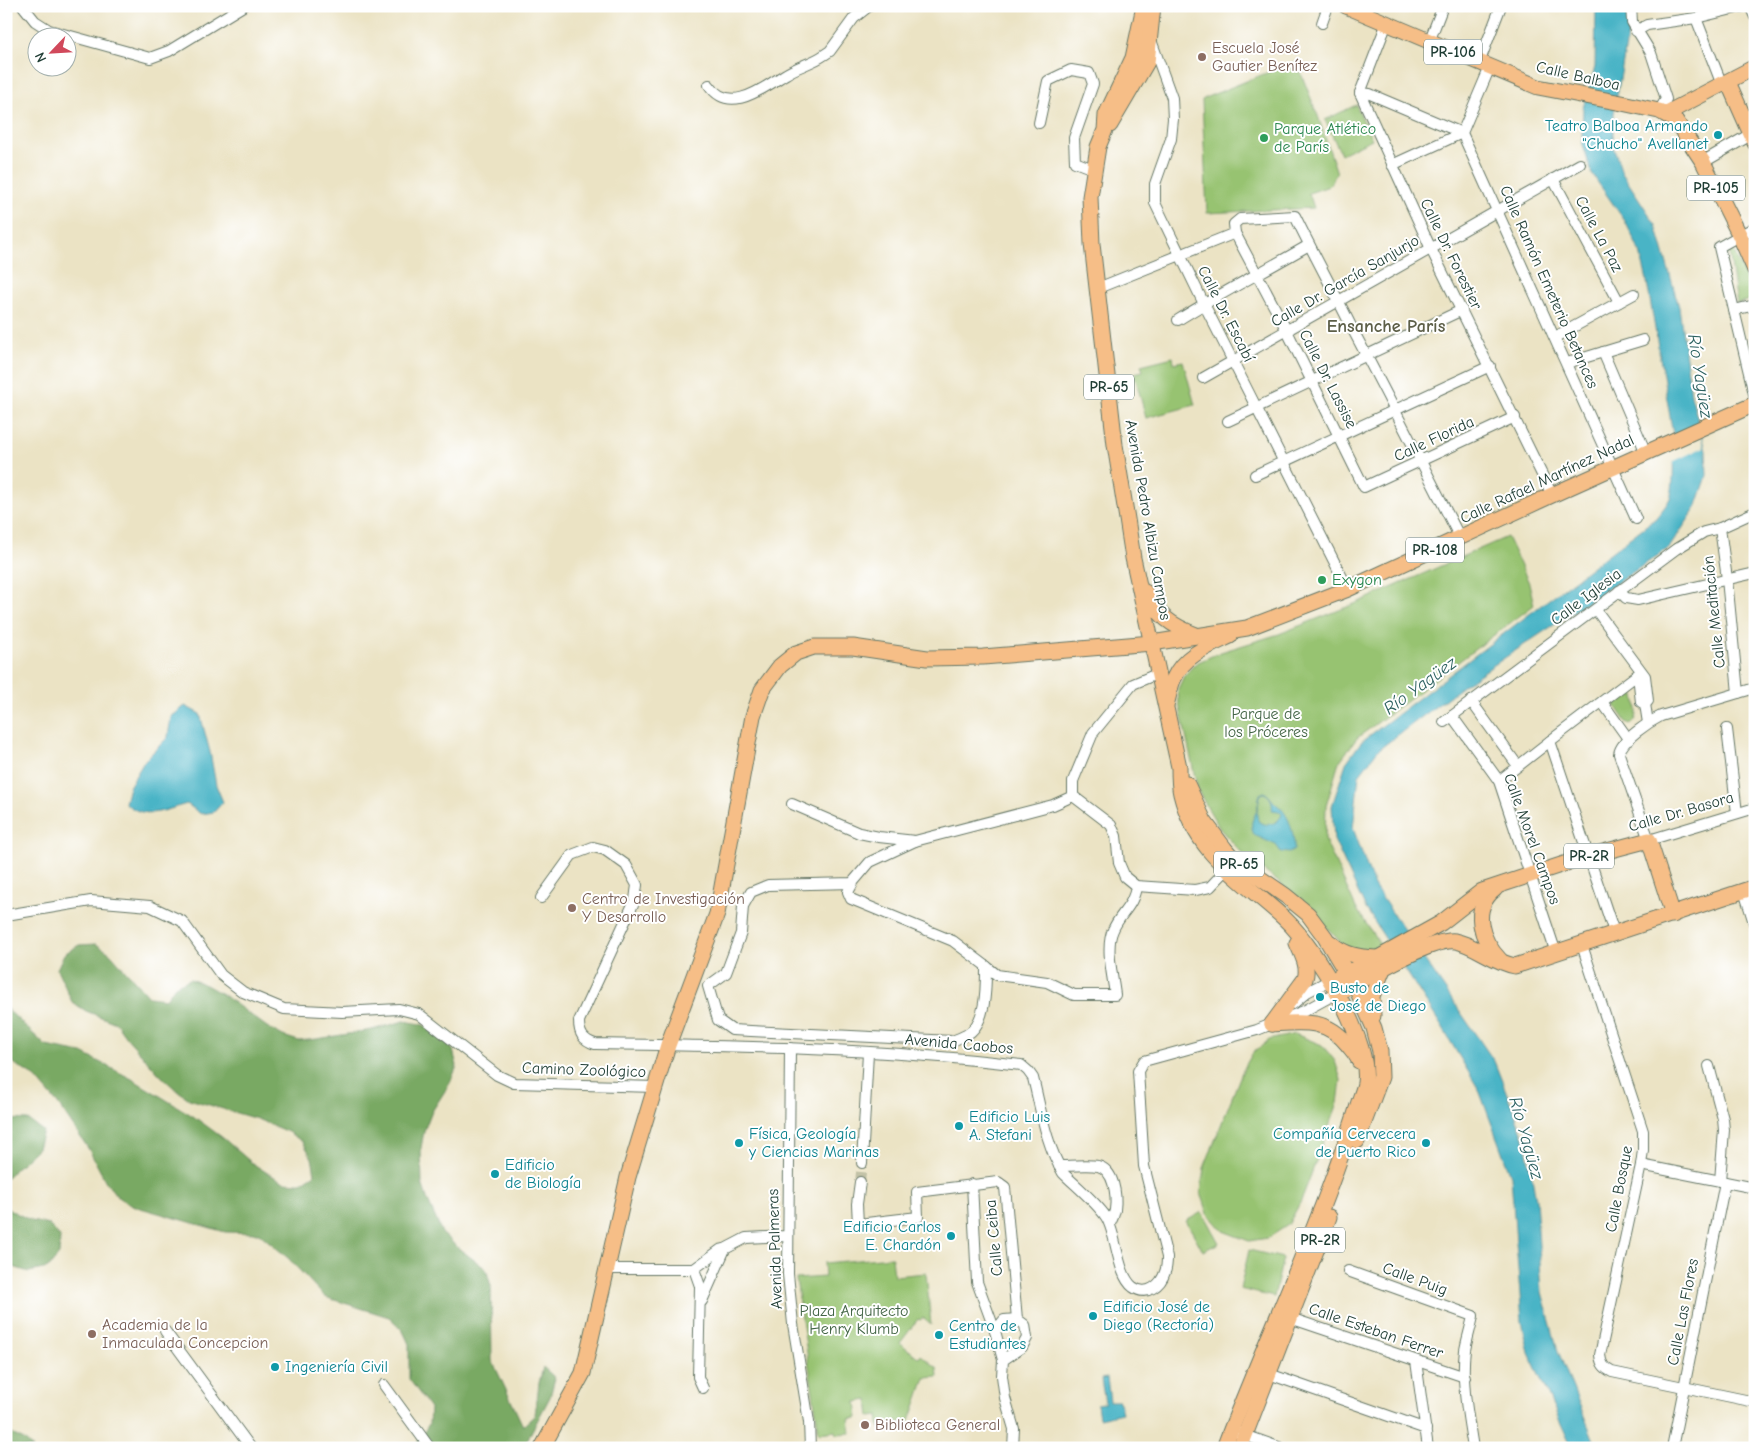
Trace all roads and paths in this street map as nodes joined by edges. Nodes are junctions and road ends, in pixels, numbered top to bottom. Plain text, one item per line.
1 (23, 6) edge
2 (243, 6) edge
3 (869, 6) edge
4 (1138, 6) edge
5 (1144, 6) edge
6 (1153, 6) edge
7 (1160, 6) edge
8 (1328, 6) edge
9 (1346, 6) edge
10 (1443, 6) edge
11 (1501, 6) edge
12 (1631, 6) edge
13 (1745, 6) edge
14 (1750, 6) edge
15 (1362, 9) edge
16 (1755, 17) edge
17 (1696, 18) junction
18 (1322, 23) dead end
19 (1387, 23) junction
20 (1141, 24) junction
21 (1636, 31) junction
22 (1151, 39) junction
23 (1429, 42) junction
24 (1484, 65) junction
25 (1755, 67) edge
26 (1725, 83) junction
27 (709, 85) dead end
28 (1360, 93) junction
29 (1662, 113) junction
30 (1039, 123) dead end
31 (1105, 130) junction
32 (1462, 133) junction
33 (1753, 136) edge
34 (1703, 162) junction
35 (1580, 164) dead end
36 (1392, 165) junction
37 (1093, 169) junction
38 (1553, 179) junction
39 (1498, 211) junction
40 (1755, 227) edge
41 (1235, 233) junction
42 (1740, 236) junction
43 (1309, 244) junction
44 (1431, 249) junction
45 (1180, 254) junction
46 (1755, 270) edge
47 (1258, 275) junction
48 (1098, 288) junction
49 (1634, 294) dead end
50 (1339, 302) junction
51 (1619, 302) junction
52 (1204, 304) junction
53 (1755, 305) edge
54 (1462, 310) junction
55 (1734, 310) junction
56 (1178, 320) dead end
57 (1287, 332) junction
58 (1555, 337) junction
59 (1643, 340) dead end
60 (1602, 352) junction
61 (1367, 356) junction
62 (1232, 360) junction
63 (1567, 364) junction
64 (1490, 366) junction
65 (1203, 378) dead end
66 (1312, 382) junction
67 (1755, 398) edge
68 (1755, 404) edge
69 (1256, 408) junction
70 (1395, 410) junction
71 (1515, 417) junction
72 (1228, 421) dead end
73 (1340, 436) junction
74 (1646, 453) junction
75 (1284, 461) junction
76 (1421, 462) junction
77 (1613, 468) junction
78 (1255, 475) dead end
79 (1364, 487) joint
80 (1552, 495) junction
81 (1755, 512) edge
82 (1636, 519) dead end
83 (1720, 528) junction
84 (1460, 538) junction
85 (1755, 572) edge
86 (1727, 579) junction
87 (1138, 581) junction
88 (1348, 589) junction
89 (1619, 591) junction
90 (1596, 610) junction
91 (1247, 628) junction
92 (1198, 636) junction
93 (1152, 643) junction
94 (1159, 673) junction
95 (1640, 674) junction
96 (1755, 688) edge
97 (1738, 693) junction
98 (1471, 702) junction
99 (1602, 702) junction
100 (1166, 706) junction
101 (1448, 719) joint
102 (1648, 723) junction
103 (1727, 729) dead end
104 (1629, 740) junction
105 (1550, 741) junction
106 (1518, 766) junction
107 (1499, 781) junction
108 (1073, 796) junction
109 (792, 804) dead end
110 (1755, 808) edge
111 (1737, 813) junction
112 (1649, 840) junction
113 (915, 841) junction
114 (1588, 856) junction
115 (1231, 865) junction
116 (1530, 874) junction
117 (853, 883) junction
118 (1502, 884) junction
119 (1136, 886) junction
120 (1750, 889) edge
121 (541, 898) dead end
122 (6, 915) edge
123 (1673, 915) junction
124 (1290, 924) junction
125 (1755, 926) edge
126 (1615, 935) junction
127 (1325, 937) junction
128 (1421, 942) junction
129 (1582, 945) junction
130 (1556, 953) junction
131 (1380, 963) junction
132 (1505, 964) junction
133 (986, 966) junction
134 (1351, 979) junction
135 (1334, 987) junction
136 (1272, 1024) junction
137 (1374, 1028) junction
138 (668, 1045) junction
139 (790, 1048) junction
140 (868, 1053) junction
141 (1709, 1066) dead end
142 (1365, 1082) junction
143 (655, 1088) junction
144 (862, 1163) tunnel mouth
145 (1641, 1165) junction
146 (1058, 1166) junction
147 (1722, 1181) junction
148 (860, 1182) tunnel mouth
149 (972, 1184) junction
150 (1755, 1188) edge
151 (1110, 1224) junction
152 (787, 1236) junction
153 (725, 1249) junction
154 (607, 1269) junction
155 (694, 1269) junction
156 (1348, 1272) dead end
157 (700, 1306) junction
158 (1285, 1316) junction
159 (1473, 1316) joint
160 (1017, 1319) junction
161 (165, 1331) dead end
162 (995, 1331) junction
163 (1003, 1360) junction
164 (1416, 1361) junction
165 (1269, 1374) junction
166 (1465, 1377) junction
167 (384, 1385) dead end
168 (1684, 1386) junction
169 (703, 1388) dead end
170 (1755, 1402) edge
171 (1426, 1429) junction
172 (1238, 1438) edge
173 (251, 1448) edge
174 (430, 1448) edge
175 (542, 1448) edge
176 (810, 1448) edge
177 (1013, 1448) edge
178 (1224, 1448) edge
179 (1281, 1448) edge
180 (1428, 1448) edge
181 (1473, 1448) edge
182 (1672, 1448) edge

1 - 2 street
3 - 27 street
4 - 20 main road
5 - 20 main road, Avenida Pedro Albizu Campos / PR-65
6 - 22 main road, Avenida Pedro Albizu Campos / PR-65
7 - 22 main road
8 - 18 street
9 - 15 main road, Calle Balboa / PR-106
10 - 23 street
11 - 24 street
12 - 21 street
13 - 17 street
14 - 16 street
15 - 19 main road, Calle Balboa / PR-106
17 - 21 street
17 - 26 street
19 - 23 main road, Calle Balboa / PR-106
19 - 28 street
20 - 31 main road, Avenida Pedro Albizu Campos / PR-65
21 - 29 street
22 - 31 main road, Avenida Pedro Albizu Campos / PR-65
22 - 45 street, Calle Dr. Escabí
23 - 24 main road, Calle Balboa / PR-106
24 - 29 main road, Calle Balboa / PR-106
24 - 32 street
25 - 26 main road
26 - 29 main road
26 - 33 main road
28 - 32 street
28 - 36 street, Calle Dr. Forestier
29 - 34 main road, PR-105
30 - 37 street
31 - 37 main road, Avenida Pedro Albizu Campos / PR-65
32 - 36 street
32 - 39 street, Calle Ramón Emeterio Betances
33 - 34 street
34 - 42 main road, PR-105
35 - 38 street, Calle Dr. García Sanjurjo
36 - 44 street, Calle Dr. Forestier
37 - 48 main road, Avenida Pedro Albizu Campos / PR-65
38 - 39 street, Calle Dr. García Sanjurjo
38 - 51 street, Calle La Paz
39 - 44 street, Calle Dr. García Sanjurjo
39 - 58 street, Calle Ramón Emeterio Betances
40 - 42 street
41 - 43 street
41 - 45 street
41 - 47 street, Calle Dr. Lassise
42 - 46 main road, PR-105
42 - 55 street
43 - 47 street
43 - 50 street
44 - 50 street, Calle Dr. García Sanjurjo
44 - 54 street, Calle Dr. Forestier
45 - 48 street
45 - 52 street, Calle Dr. Escabí
47 - 52 street
47 - 57 street, Calle Dr. Lassise
48 - 87 main road, Avenida Pedro Albizu Campos / PR-65
49 - 51 street
50 - 57 street, Calle Dr. García Sanjurjo
50 - 61 street
51 - 58 street
52 - 56 street
52 - 62 street, Calle Dr. Escabí
53 - 55 street
54 - 61 street
54 - 64 street, Calle Dr. Forestier
55 - 67 street
57 - 62 street, Calle Dr. García Sanjurjo
57 - 66 street, Calle Dr. Lassise
58 - 63 street, Calle Ramón Emeterio Betances
59 - 60 street
60 - 63 street
60 - 74 street
61 - 66 street
61 - 70 street
62 - 65 street, Calle Dr. García Sanjurjo
62 - 69 street, Calle Dr. Escabí
63 - 77 street, Calle Ramón Emeterio Betances
64 - 70 street
64 - 71 street, Calle Dr. Forestier
66 - 69 street
66 - 73 street, Calle Dr. Lassise
68 - 74 main road, Calle Rafael Martínez Nadal / PR-108
69 - 72 street
69 - 75 street, Calle Dr. Escabí
70 - 73 street
70 - 76 street
71 - 76 street, Calle Florida
71 - 80 street, Calle Dr. Forestier
73 - 75 street
73 - 79 street, Calle Dr. Lassise
74 - 77 main road, Calle Rafael Martínez Nadal / PR-108
75 - 78 street
75 - 88 street, Calle Dr. Escabí
76 - 79 street, Calle Florida
76 - 84 street
77 - 80 main road, Calle Rafael Martínez Nadal / PR-108
77 - 82 street, Calle Ramón Emeterio Betances
80 - 84 main road, Calle Rafael Martínez Nadal / PR-108
81 - 83 street, Calle Iglesia
83 - 86 street, Calle Meditación
83 - 89 street, Calle Iglesia
84 - 88 main road, Calle Rafael Martínez Nadal / PR-108
85 - 86 street
86 - 89 street
86 - 97 street, Calle Meditación
87 - 92 main road
87 - 93 main road, Avenida Pedro Albizu Campos / PR-65
88 - 91 main road, Calle Rafael Martínez Nadal / PR-108
89 - 90 street, Calle Iglesia
90 - 95 street
90 - 98 street, Calle Iglesia
91 - 92 main road, Calle Rafael Martínez Nadal / PR-108
91 - 100 main road
92 - 93 main road, Calle Rafael Martínez Nadal / PR-108
93 - 94 main road, Avenida Pedro Albizu Campos / PR-65
93 - 138 main road, PR-108
94 - 100 main road, Avenida Pedro Albizu Campos / PR-65
94 - 108 street
95 - 99 street
95 - 102 street
96 - 97 street
97 - 102 street
98 - 101 street, Calle Iglesia
98 - 106 street, Calle Morel Campos
99 - 104 street
99 - 105 street
100 - 115 main road, Avenida Pedro Albizu Campos / PR-65
101 - 107 street, Calle Morel Campos
102 - 104 street
103 - 111 street
104 - 112 street
105 - 106 street
105 - 114 street
106 - 107 street
107 - 116 street, Calle Morel Campos
108 - 113 street
108 - 119 street
109 - 113 street
110 - 111 street, Calle Dr. Basora
111 - 112 street, Calle Dr. Basora
112 - 114 main road, Calle Dr. Basora / PR-2R
112 - 123 main road
113 - 117 street
114 - 116 main road, Calle Dr. Basora / PR-2R
114 - 126 street
115 - 119 street
115 - 124 main road, Avenida Pedro Albizu Campos / PR-65
115 - 127 main road, Avenida Pedro Albizu Campos / PR-65
116 - 118 main road, Calle Dr. Basora / PR-2R
116 - 130 street, Calle Morel Campos
117 - 133 street
117 - 133 street
118 - 128 main road, PR-2R
118 - 132 main road
119 - 133 street
120 - 123 main road
120 - 125 street
121 - 138 street, Avenida Caobos
122 - 143 street, Camino Zoológico
123 - 126 main road
124 - 135 main road, Avenida Pedro Albizu Campos / PR-65
124 - 136 main road
126 - 129 main road
127 - 131 main road
127 - 134 main road, Avenida Pedro Albizu Campos / PR-65
128 - 131 main road, PR-2R
128 - 132 main road, PR-2R
129 - 130 main road
129 - 145 street, Calle Bosque
130 - 132 main road
131 - 134 main road, PR-2R
131 - 137 main road
134 - 135 main road, PR-2R
134 - 137 main road, PR-2R
135 - 136 street, Avenida Caobos
135 - 136 street, Avenida Caobos
135 - 142 main road, PR-2R
136 - 142 main road
136 - 151 street, Avenida Caobos
137 - 158 main road, PR-2R
138 - 139 street, Avenida Caobos
138 - 143 main road, PR-108
139 - 140 street, Avenida Caobos
139 - 152 street, Avenida Palmeras
140 - 144 street
140 - 146 street, Avenida Caobos
141 - 147 street, Calle Las Flores
142 - 158 main road, PR-2R
143 - 154 main road, PR-108
145 - 147 street
145 - 168 street, Calle Bosque
146 - 151 street, Avenida Caobos
146 - 151 street
147 - 150 street
147 - 168 street, Calle Las Flores
148 - 149 street, Calle Ceiba
149 - 160 street, Calle Ceiba
149 - 162 street, Calle Ceiba
152 - 153 street
152 - 176 street, Avenida Palmeras
153 - 155 street
153 - 157 street
154 - 155 street
154 - 175 main road, PR-108
155 - 157 street
156 - 159 street, Calle Puig
157 - 169 street
158 - 164 street, Calle Esteban Ferrer
158 - 165 main road, PR-2R
158 - 172 main road, PR-2R
159 - 166 street, Calle Esteban Ferrer
160 - 162 street
160 - 163 street, Calle Ceiba
161 - 173 street
162 - 163 street, Calle Ceiba
163 - 177 street, Calle Ceiba
164 - 166 street, Calle Esteban Ferrer
164 - 171 street
165 - 171 street
165 - 172 main road, PR-2R
166 - 181 street, Calle Esteban Ferrer
167 - 174 street
168 - 170 street
168 - 182 street, Calle Las Flores
171 - 180 street
172 - 178 main road, PR-2R
172 - 179 street

